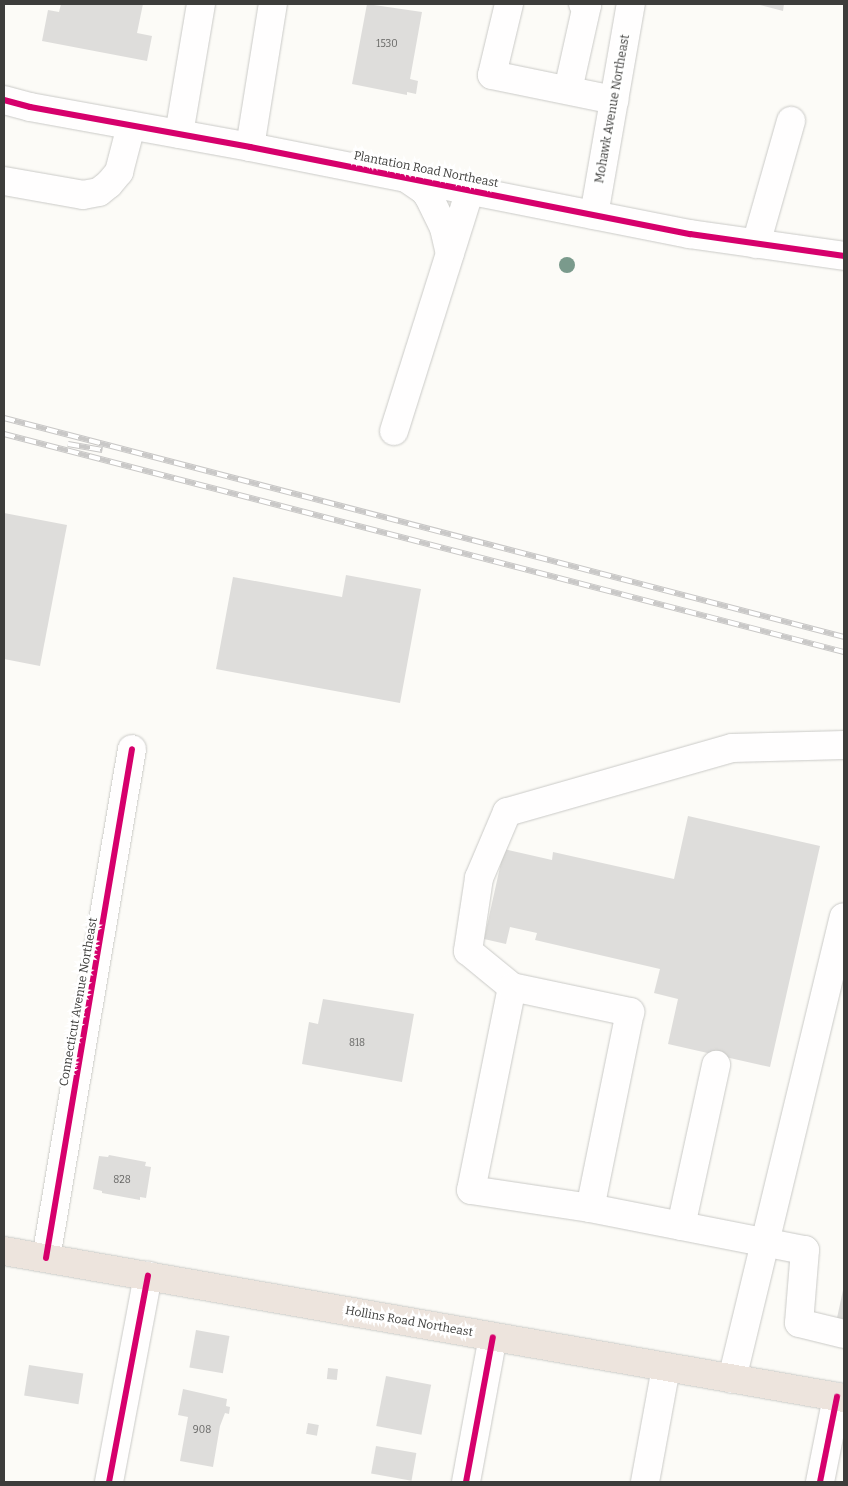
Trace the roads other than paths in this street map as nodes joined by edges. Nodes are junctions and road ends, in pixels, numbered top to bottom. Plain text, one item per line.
1 (201, 4) edge
2 (273, 4) edge
3 (509, 4) edge
4 (583, 4) edge
5 (632, 4) edge
6 (568, 90) junction
7 (4, 100) edge
8 (614, 100) junction
9 (791, 121) dead end
10 (131, 126) junction
11 (179, 134) junction
12 (250, 148) junction
13 (406, 178) junction
14 (4, 181) edge
15 (470, 190) junction
16 (594, 215) junction
17 (756, 244) junction
18 (450, 253) junction
19 (844, 256) edge
20 (394, 431) dead end
21 (844, 745) edge
22 (132, 749) dead end
23 (844, 917) edge
24 (512, 987) junction
25 (716, 1065) dead end
26 (590, 1208) junction
27 (681, 1226) junction
28 (764, 1241) junction
29 (4, 1250) edge
30 (46, 1258) junction
31 (148, 1276) junction
32 (844, 1334) edge
33 (493, 1337) junction
34 (666, 1368) junction
35 (732, 1379) junction
36 (840, 1398) edge
37 (110, 1482) edge
38 (466, 1482) edge
39 (645, 1482) edge
40 (820, 1482) edge

1 - 11 street
2 - 12 street
3 - 6 street
4 - 6 street
5 - 8 street, Mohawk Avenue Northeast
6 - 8 street
7 - 10 street, Plantation Road Northeast
8 - 16 street, Mohawk Avenue Northeast
9 - 17 street
10 - 11 street, Plantation Road Northeast
10 - 14 street
11 - 12 street, Plantation Road Northeast
12 - 13 street, Plantation Road Northeast
13 - 15 street, Plantation Road Northeast
13 - 18 street
15 - 16 street, Plantation Road Northeast
15 - 18 street
16 - 17 street, Plantation Road Northeast
17 - 19 street, Plantation Road Northeast
18 - 20 street
21 - 24 street
22 - 30 street, Connecticut Avenue Northeast
23 - 28 street
24 - 26 street
24 - 26 street
25 - 27 street
26 - 27 street
27 - 28 street
28 - 32 street
28 - 35 street
29 - 30 main road, Hollins Road Northeast
30 - 31 main road, Hollins Road Northeast
31 - 33 main road, Hollins Road Northeast
31 - 37 street
33 - 34 main road, Hollins Road Northeast
33 - 38 street
34 - 35 main road, Hollins Road Northeast
34 - 39 street
35 - 36 main road, Hollins Road Northeast
36 - 40 street

